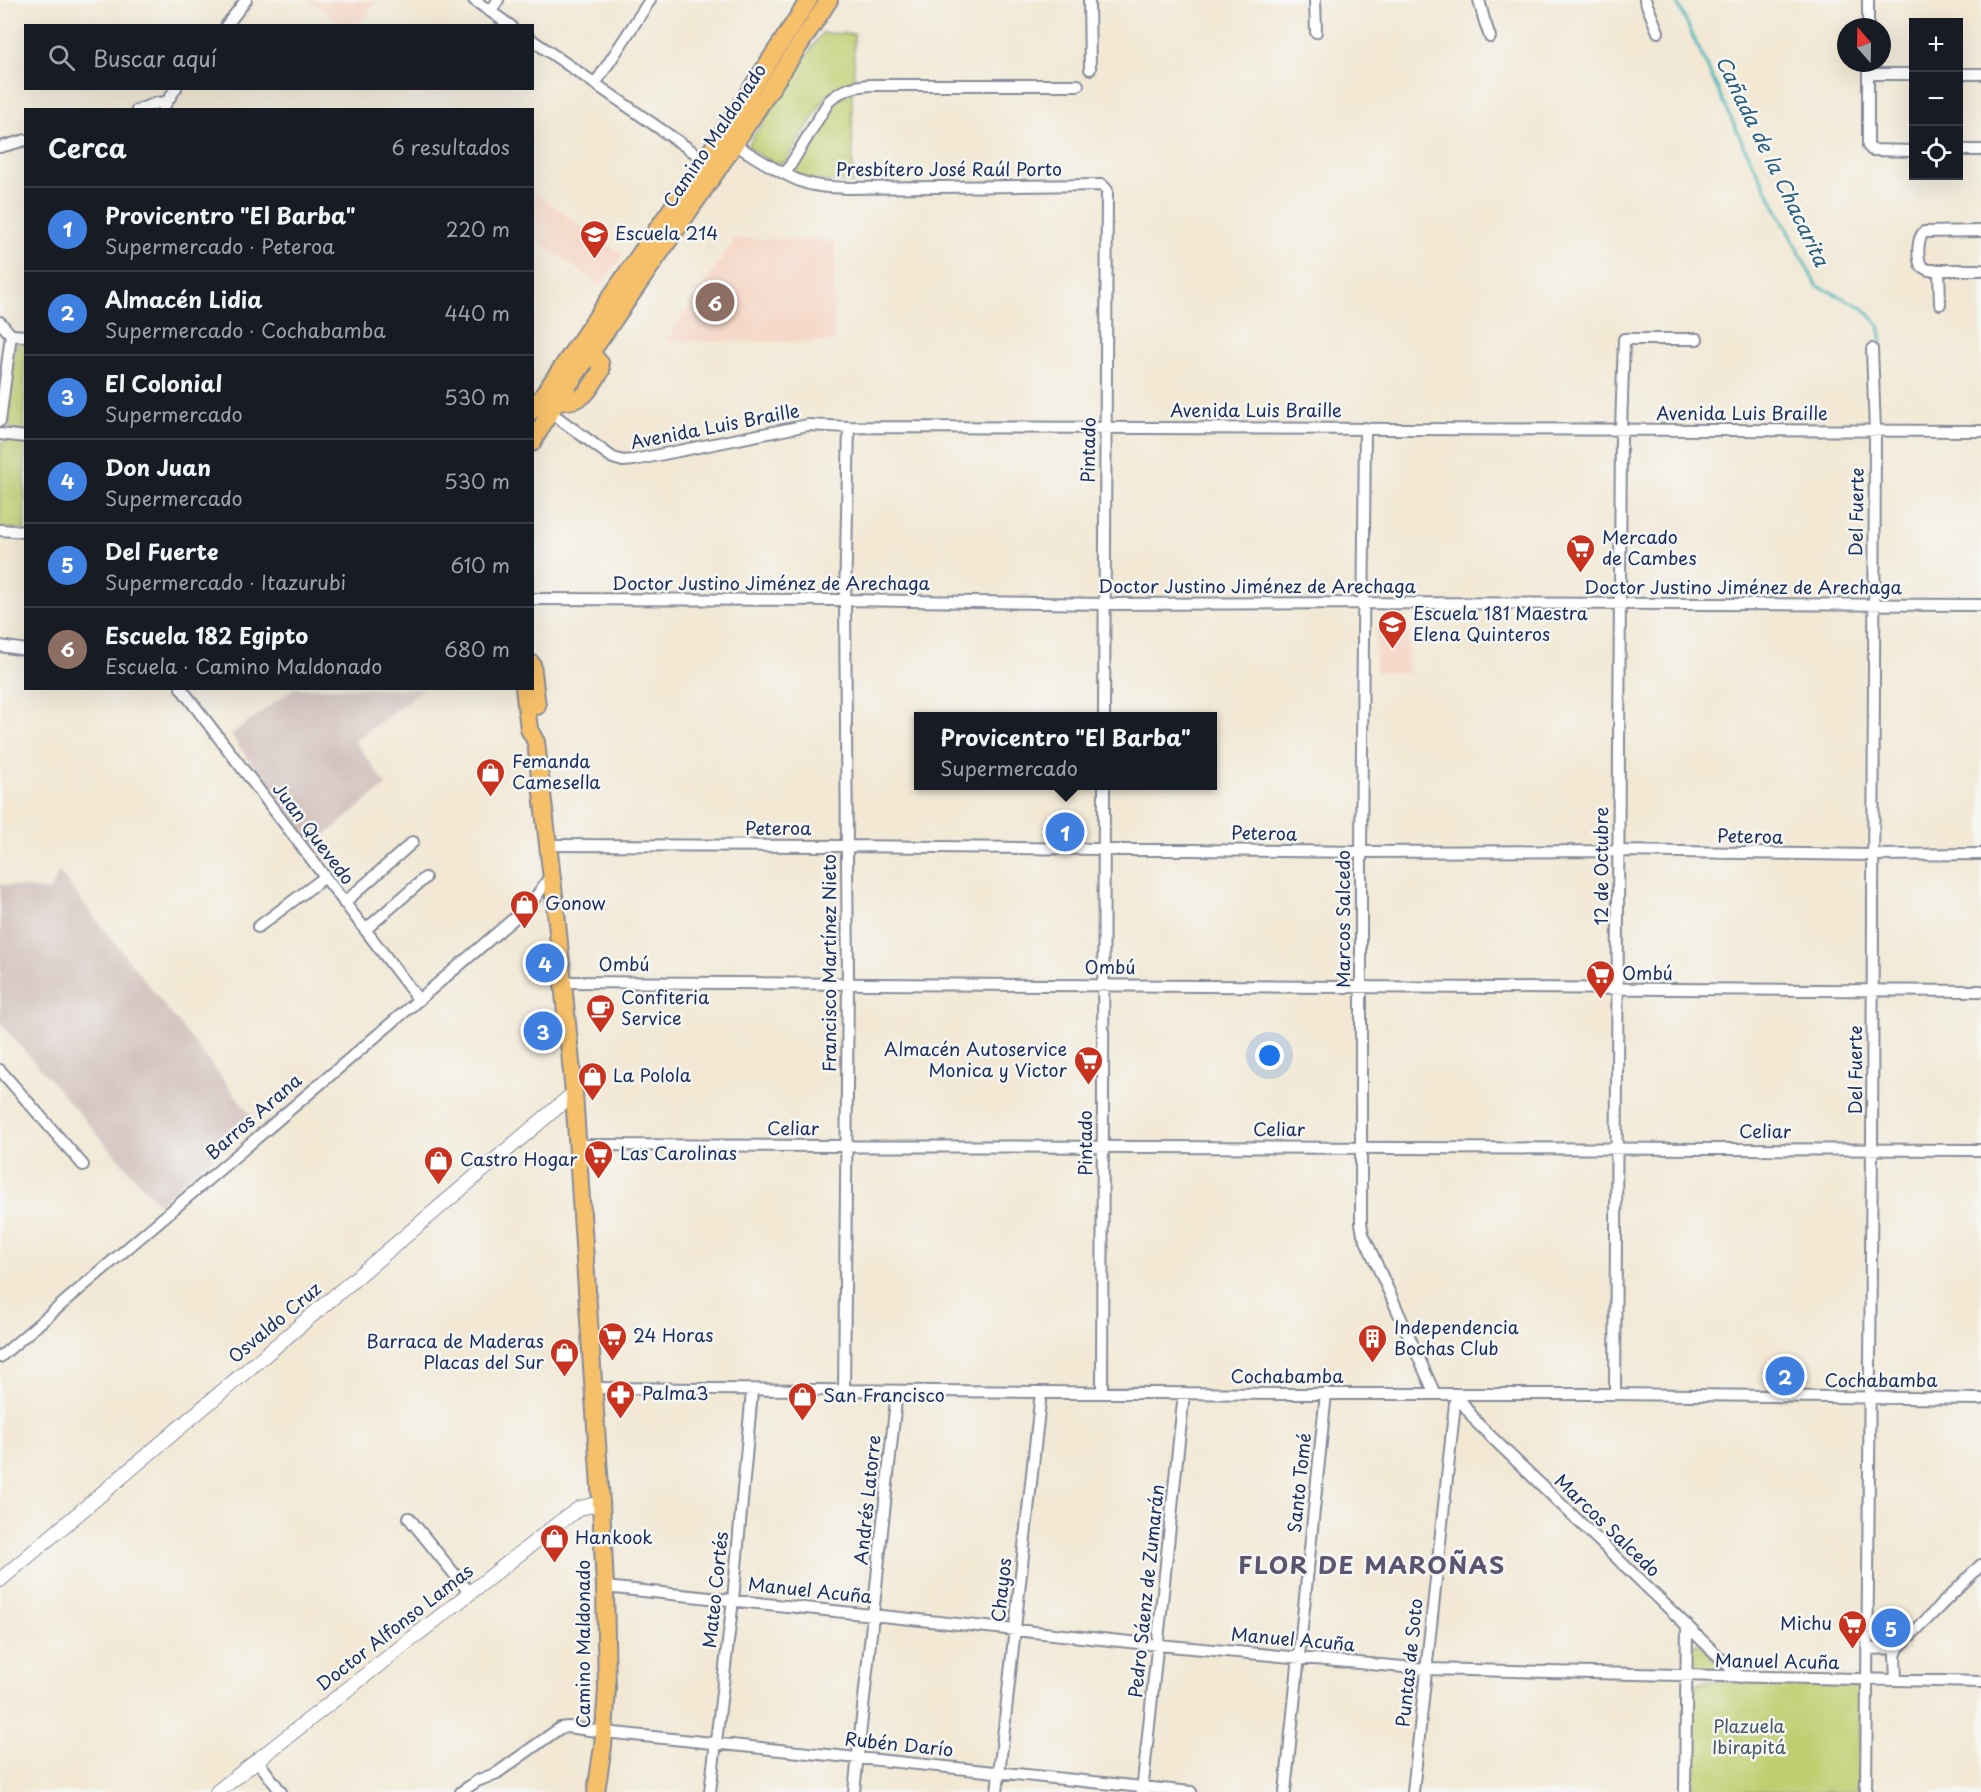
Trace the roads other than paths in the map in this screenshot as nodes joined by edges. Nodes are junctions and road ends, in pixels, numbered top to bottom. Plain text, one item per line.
1 (246, 0) edge
2 (474, 0) edge
3 (498, 0) edge
4 (650, 0) edge
5 (809, 0) edge
6 (829, 0) edge
7 (1089, 0) edge
8 (1315, 0) edge
9 (1479, 0) edge
10 (1646, 0) edge
11 (1868, 0) edge
12 (491, 11) junction
13 (1868, 18) edge
14 (228, 24) edge
15 (508, 24) edge
16 (1316, 32) dead end
17 (1658, 32) dead end
18 (1491, 37) dead end
19 (534, 41) edge
20 (1089, 69) dead end
21 (1891, 71) edge
22 (1868, 72) edge
23 (1909, 73) edge
24 (1963, 74) edge
25 (1981, 74) edge
26 (595, 84) junction
27 (1077, 86) dead end
28 (176, 90) edge
29 (167, 107) edge
30 (143, 108) edge
31 (24, 141) edge
32 (734, 144) junction
33 (0, 147) edge
34 (1909, 150) edge
35 (1963, 150) edge
36 (1981, 150) edge
37 (705, 160) junction
38 (785, 174) junction
39 (1102, 185) joint
40 (1981, 231) edge
41 (1939, 270) junction
42 (1981, 270) edge
43 (1940, 304) dead end
44 (0, 322) edge
45 (11, 335) junction
46 (24, 336) edge
47 (1697, 339) dead end
48 (585, 347) junction
49 (1872, 349) dead end
50 (553, 407) junction
51 (534, 409) edge
52 (0, 421) edge
53 (849, 427) junction
54 (1106, 427) junction
55 (1365, 428) junction
56 (1621, 429) junction
57 (1875, 431) junction
58 (1981, 431) edge
59 (0, 434) edge
60 (24, 437) edge
61 (534, 440) edge
62 (0, 530) edge
63 (24, 532) edge
64 (534, 599) edge
65 (845, 600) junction
66 (1363, 603) junction
67 (1104, 604) junction
68 (1620, 604) junction
69 (1981, 605) edge
70 (1873, 606) junction
71 (0, 646) edge
72 (24, 650) edge
73 (534, 680) edge
74 (183, 690) edge
75 (524, 690) edge
76 (1104, 712) edge
77 (536, 742) junction
78 (1104, 790) edge
79 (413, 842) dead end
80 (547, 845) junction
81 (847, 846) junction
82 (1104, 849) junction
83 (1619, 851) junction
84 (1361, 852) junction
85 (1981, 854) edge
86 (1872, 855) junction
87 (551, 875) junction
88 (325, 877) junction
89 (425, 878) dead end
90 (344, 903) junction
91 (531, 904) junction
92 (556, 913) junction
93 (258, 927) dead end
94 (365, 930) junction
95 (563, 982) junction
96 (848, 982) junction
97 (1103, 984) junction
98 (1361, 986) junction
99 (1618, 988) junction
100 (1872, 990) junction
101 (1981, 991) edge
102 (418, 999) junction
103 (0, 1071) edge
104 (574, 1093) junction
105 (577, 1144) junction
106 (847, 1145) junction
107 (1103, 1146) junction
108 (1361, 1147) junction
109 (1616, 1148) junction
110 (1872, 1149) junction
111 (1981, 1150) edge
112 (83, 1165) dead end
113 (0, 1357) edge
114 (592, 1388) junction
115 (844, 1390) junction
116 (752, 1391) junction
117 (897, 1391) junction
118 (1041, 1392) junction
119 (1102, 1392) junction
120 (1184, 1393) junction
121 (1326, 1393) junction
122 (1436, 1394) junction
123 (1456, 1394) junction
124 (1615, 1394) junction
125 (1870, 1398) junction
126 (1981, 1398) edge
127 (601, 1503) junction
128 (409, 1518) dead end
129 (1981, 1565) edge
130 (0, 1580) edge
131 (605, 1587) junction
132 (470, 1592) junction
133 (733, 1600) junction
134 (873, 1614) junction
135 (1687, 1625) junction
136 (1014, 1630) junction
137 (1158, 1645) junction
138 (1898, 1648) junction
139 (1867, 1649) junction
140 (1299, 1658) junction
141 (1426, 1669) junction
142 (1686, 1676) junction
143 (1740, 1677) junction
144 (1868, 1680) junction
145 (1896, 1680) junction
146 (1981, 1683) edge
147 (604, 1732) junction
148 (714, 1742) junction
149 (858, 1758) junction
150 (257, 1760) junction
151 (999, 1772) junction
152 (1143, 1790) edge
153 (217, 1792) edge
154 (281, 1792) edge
155 (462, 1792) edge
156 (596, 1792) edge
157 (710, 1792) edge
158 (854, 1792) edge
159 (997, 1792) edge
160 (1191, 1792) edge
161 (1285, 1792) edge
162 (1413, 1792) edge
163 (1685, 1792) edge
164 (1866, 1792) edge

1 - 14 street
2 - 12 street
3 - 12 street
4 - 26 street
5 - 37 main road, Camino Maldonado
6 - 32 main road, Camino Maldonado
7 - 20 street
8 - 16 street
9 - 18 street
10 - 17 street
11 - 13 street
12 - 15 street
19 - 26 street
21 - 23 street
22 - 34 street
24 - 25 street
26 - 37 street
27 - 38 street
28 - 29 street
29 - 30 street
31 - 33 street
32 - 38 street, Presbítero José Raúl Porto
32 - 48 main road, Camino Maldonado
35 - 36 street
37 - 48 main road, Camino Maldonado
38 - 39 street, Presbítero José Raúl Porto
39 - 54 street, Pintado
40 - 41 street
41 - 42 street
41 - 43 street
44 - 45 street
45 - 46 street
45 - 52 street
47 - 56 street, 12 de Octubre
48 - 50 main road
48 - 51 main road, Camino Maldonado
49 - 57 street, Del Fuerte
50 - 53 street, Avenida Luis Braille
50 - 61 main road
53 - 54 street, Avenida Luis Braille
53 - 65 street, Francisco Martínez Nieto
54 - 55 street, Avenida Luis Braille
54 - 67 street, Pintado
55 - 56 street, Avenida Luis Braille
55 - 66 street, Marcos Salcedo
56 - 57 street, Avenida Luis Braille
56 - 68 street, 12 de Octubre
57 - 58 street, Avenida Luis Braille
57 - 70 street, Del Fuerte
59 - 60 street
62 - 63 street
64 - 65 street, Doctor Justino Jiménez de Arechaga
65 - 67 street, Doctor Justino Jiménez de Arechaga
65 - 81 street, Francisco Martínez Nieto
66 - 67 street, Doctor Justino Jiménez de Arechaga
66 - 68 street, Doctor Justino Jiménez de Arechaga
66 - 84 street, Marcos Salcedo
67 - 76 street, Pintado
68 - 70 street, Doctor Justino Jiménez de Arechaga
68 - 83 street, 12 de Octubre
69 - 70 street, Doctor Justino Jiménez de Arechaga
70 - 86 street, Del Fuerte
71 - 72 street
73 - 77 main road, Camino Maldonado
74 - 88 street, Juan Quevedo
75 - 77 main road, Camino Maldonado
77 - 80 main road, Camino Maldonado
78 - 82 street, Pintado
79 - 90 street
80 - 81 street, Peteroa
80 - 87 main road, Camino Maldonado
81 - 82 street, Peteroa
81 - 96 street, Francisco Martínez Nieto
82 - 84 street, Peteroa
82 - 97 street, Pintado
83 - 84 street, Peteroa
83 - 86 street, Peteroa
83 - 99 street, 12 de Octubre
84 - 98 street, Marcos Salcedo
85 - 86 street, Peteroa
86 - 100 street, Del Fuerte
87 - 91 street, Barros Arana
87 - 92 main road, Camino Maldonado
88 - 90 street, Juan Quevedo
88 - 93 street
89 - 94 street
90 - 94 street, Juan Quevedo
91 - 92 street
91 - 102 street, Barros Arana
92 - 95 main road, Camino Maldonado
94 - 102 street, Juan Quevedo
95 - 96 street, Ombú
95 - 104 main road, Camino Maldonado
96 - 97 street, Ombú
96 - 106 street, Francisco Martínez Nieto
97 - 98 street, Ombú
97 - 107 street, Pintado
98 - 99 street, Ombú
98 - 108 street, Marcos Salcedo
99 - 100 street, Ombú
99 - 109 street, 12 de Octubre
100 - 101 street, Ombú
100 - 110 street, Del Fuerte
102 - 113 street, Barros Arana
103 - 112 street
104 - 105 main road, Camino Maldonado
104 - 130 street, Osvaldo Cruz
105 - 106 street, Celiar
105 - 114 main road, Camino Maldonado
106 - 107 street, Celiar
106 - 115 street, Francisco Martínez Nieto
107 - 108 street, Celiar
107 - 119 street, Pintado
108 - 109 street, Celiar
108 - 122 street, Marcos Salcedo
109 - 110 street, Celiar
109 - 124 street, 12 de Octubre
110 - 111 street, Celiar
110 - 125 street, Del Fuerte
114 - 116 street, Cochabamba
114 - 127 main road, Camino Maldonado
115 - 116 street, Cochabamba
115 - 117 street, Cochabamba
116 - 133 street, Mateo Cortés
117 - 118 street, Cochabamba
117 - 134 street, Andrés Latorre
118 - 119 street, Cochabamba
118 - 136 street, Chayos
119 - 120 street, Cochabamba
120 - 121 street, Cochabamba
120 - 137 street, Pedro Sáenz de Zumarán
121 - 122 street, Cochabamba
121 - 140 street, Santo Tomé
122 - 123 street, Cochabamba
123 - 124 street, Cochabamba
123 - 135 street, Marcos Salcedo
123 - 141 street, Puntas de Soto
124 - 125 street, Cochabamba
125 - 126 street, Cochabamba
125 - 139 street, Del Fuerte
127 - 131 main road, Camino Maldonado
127 - 132 street, Doctor Alfonso Lamas
128 - 132 street
129 - 138 street
131 - 133 street, Manuel Acuña
131 - 147 main road, Camino Maldonado
132 - 150 street, Doctor Alfonso Lamas
133 - 134 street, Manuel Acuña
133 - 148 street, Mateo Cortés
134 - 136 street, Manuel Acuña
134 - 149 street, Andrés Latorre
135 - 142 street
135 - 143 street, Marcos Salcedo
136 - 137 street, Manuel Acuña
136 - 151 street, Chayos
137 - 140 street, Manuel Acuña
137 - 152 street, Pedro Sáenz de Zumarán
138 - 139 street
138 - 145 street
139 - 144 street, Del Fuerte
140 - 141 street, Manuel Acuña
140 - 161 street, Santo Tomé
141 - 142 street, Manuel Acuña
141 - 162 street, Puntas de Soto
142 - 143 street, Manuel Acuña
142 - 163 street
143 - 144 street, Manuel Acuña
144 - 145 street, Manuel Acuña
144 - 164 street, Del Fuerte
145 - 146 street, Manuel Acuña
147 - 148 street, Rubén Darío
147 - 155 street, Rubén Darío
147 - 156 main road, Camino Maldonado
148 - 149 street, Rubén Darío
148 - 157 street, Mateo Cortés
149 - 151 street, Rubén Darío
149 - 158 street, Andrés Latorre
150 - 153 street, Doctor Alfonso Lamas
150 - 154 street
151 - 152 street, Rubén Darío
151 - 159 street, Chayos
152 - 160 street, Rubén Darío

